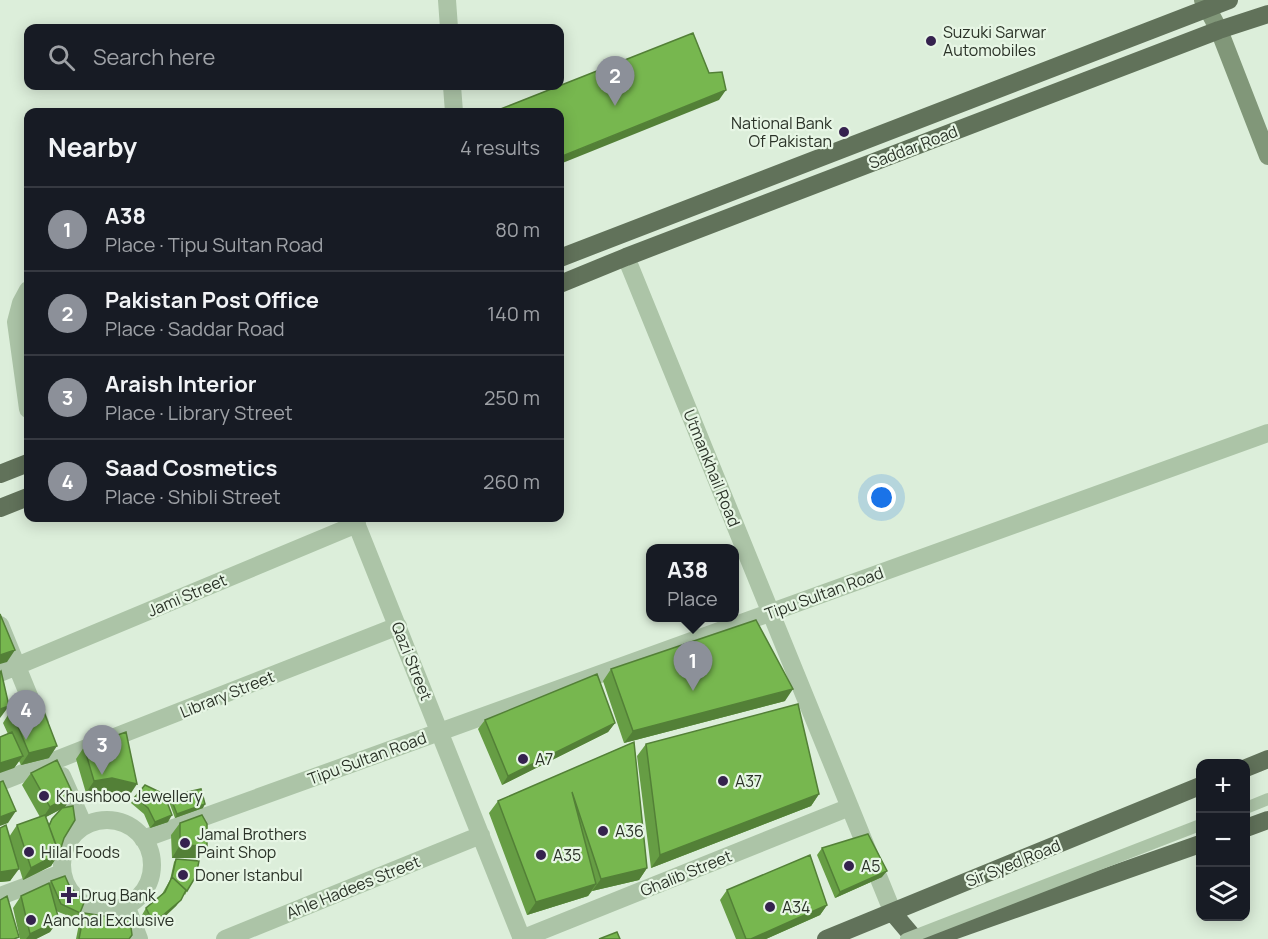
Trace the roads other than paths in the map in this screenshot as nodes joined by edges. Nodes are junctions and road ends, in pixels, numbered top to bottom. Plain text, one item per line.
1 (447, 0) edge
2 (1229, 0) edge
3 (1205, 4) edge
4 (1268, 14) edge
5 (449, 24) edge
6 (1219, 30) junction
7 (452, 90) edge
8 (454, 108) edge
9 (1268, 156) edge
10 (564, 256) edge
11 (626, 257) junction
12 (564, 282) edge
13 (24, 297) edge
14 (24, 380) edge
15 (1268, 433) edge
16 (24, 465) edge
17 (0, 474) edge
18 (24, 499) edge
19 (0, 508) edge
20 (354, 522) edge
21 (356, 522) edge
22 (771, 612) junction
23 (0, 624) edge
24 (398, 626) junction
25 (8, 669) edge
26 (440, 731) junction
27 (1268, 759) edge
28 (57, 762) junction
29 (1250, 766) edge
30 (0, 782) edge
31 (1196, 788) edge
32 (1268, 799) edge
33 (1250, 806) edge
34 (850, 807) junction
35 (1268, 820) edge
36 (84, 826) junction
37 (1250, 826) edge
38 (1196, 827) edge
39 (481, 835) junction
40 (143, 839) junction
41 (1196, 845) edge
42 (62, 873) junction
43 (0, 896) edge
44 (126, 905) junction
45 (893, 913) junction
46 (139, 939) edge
47 (225, 939) edge
48 (522, 939) edge
49 (826, 939) edge
50 (906, 939) edge
51 (915, 939) edge
52 (930, 939) edge

1 - 5 street
2 - 3 main road, Saddar Road
3 - 6 street
3 - 10 main road, Saddar Road
4 - 6 main road, Saddar Road
6 - 9 street
6 - 11 main road, Saddar Road
7 - 8 street
11 - 12 main road, Saddar Road
11 - 22 street, Utmankhail Road
13 - 14 street
15 - 22 street, Tipu Sultan Road
16 - 17 main road
18 - 19 main road
20 - 25 street, Jami Street
21 - 24 street, Qazi Street
22 - 26 street, Tipu Sultan Road
22 - 34 street, Utmankhail Road
23 - 25 street
24 - 26 street, Qazi Street
24 - 28 street, Library Street
25 - 28 street
26 - 39 street, Qazi Street
26 - 40 street, Tipu Sultan Road
27 - 29 main road
28 - 30 street, Library Street
28 - 36 street
31 - 45 main road, Sir Syed Road
32 - 33 lane
34 - 45 street, Utmankhail Road
34 - 48 street, Ghalib Street
35 - 37 main road
36 - 40 street
36 - 42 street
38 - 50 lane, bridge
39 - 47 street, Ahle Hadees Street
39 - 48 street, Qazi Street
40 - 44 street
41 - 52 main road
42 - 43 street
42 - 44 street
44 - 46 street
45 - 49 main road, Sir Syed Road
45 - 51 main road

